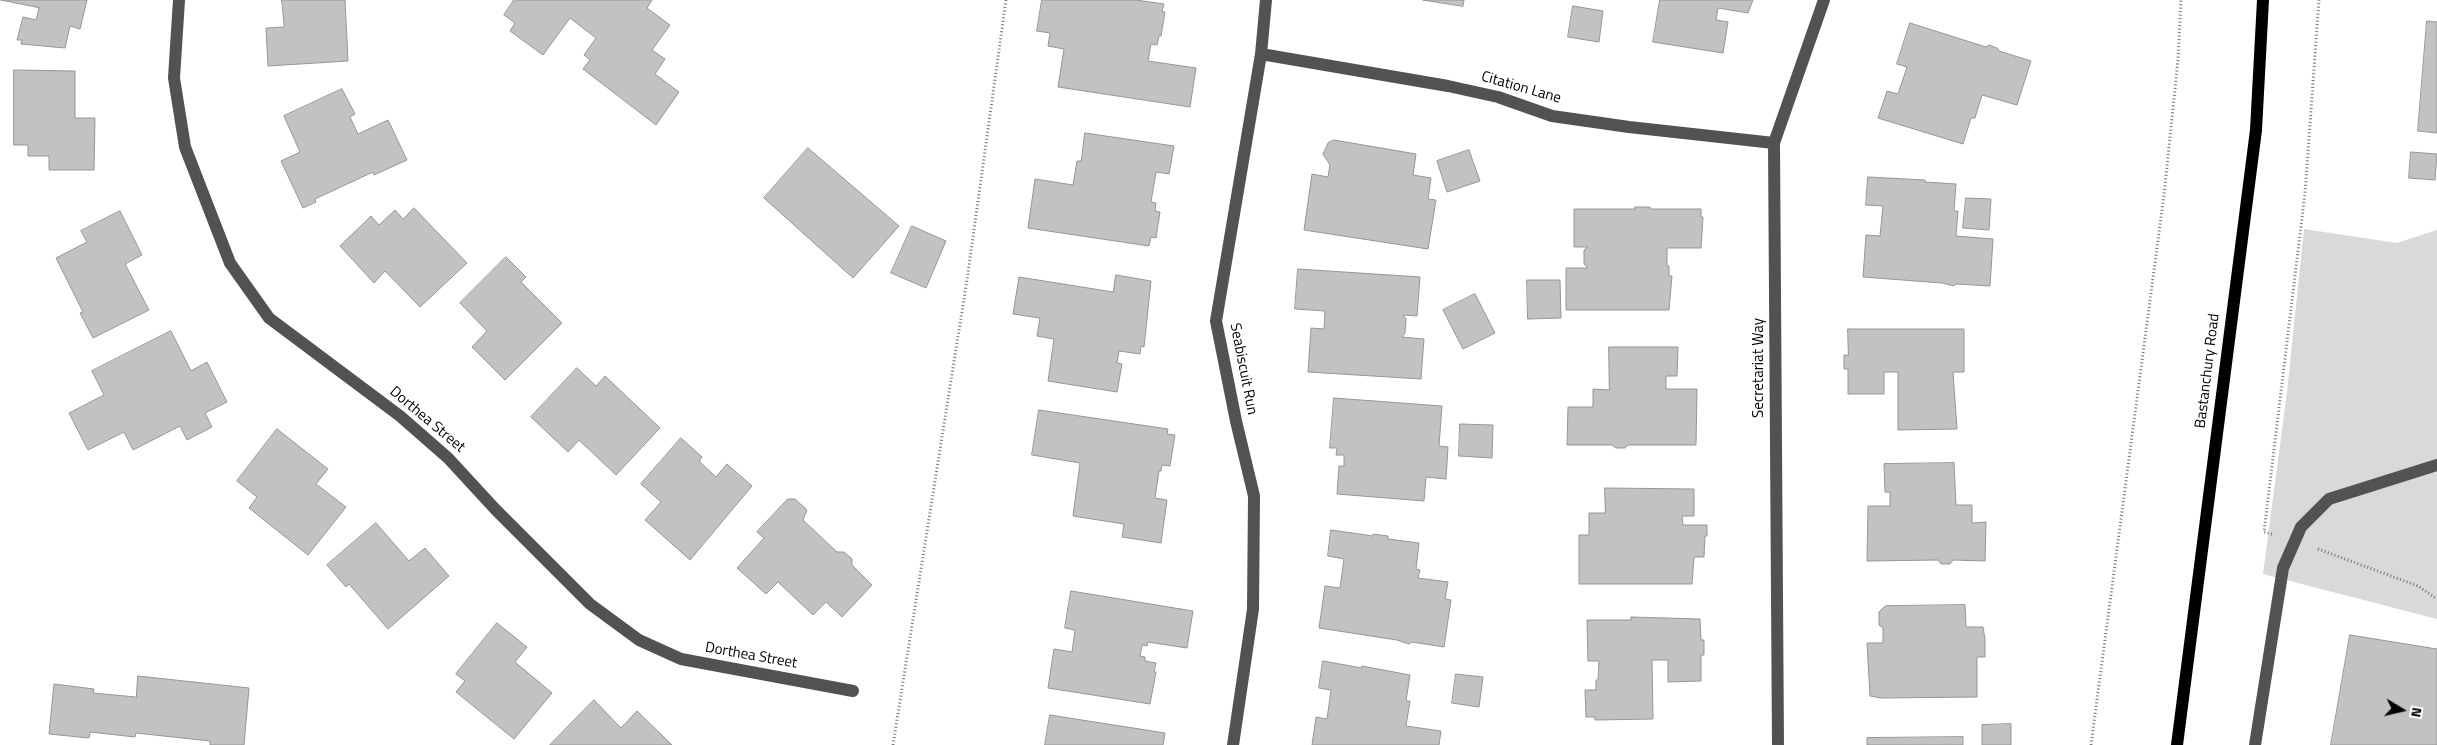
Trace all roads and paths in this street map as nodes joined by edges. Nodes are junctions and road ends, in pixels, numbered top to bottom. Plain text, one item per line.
1 (179, 0) edge
2 (1006, 0) edge
3 (1266, 0) edge
4 (1824, 0) edge
5 (2181, 0) edge
6 (2263, 0) edge
7 (2319, 0) edge
8 (1261, 54) junction
9 (1774, 143) junction
10 (2437, 465) edge
11 (2295, 540) junction
12 (2437, 599) edge
13 (853, 691) dead end
14 (893, 745) edge
15 (1233, 745) edge
16 (1778, 745) edge
17 (2091, 745) edge
18 (2177, 745) edge
19 (2255, 745) edge

1 - 13 street, Dorthea Street
2 - 14 path
3 - 8 street, Seabiscuit Run
4 - 9 street, Secretariat Way
5 - 17 path
6 - 18 main road, Bastanchury Road
7 - 11 path
8 - 9 street, Citation Lane
8 - 15 street, Seabiscuit Run
9 - 16 street, Secretariat Way
10 - 11 street
11 - 12 path
11 - 19 street

